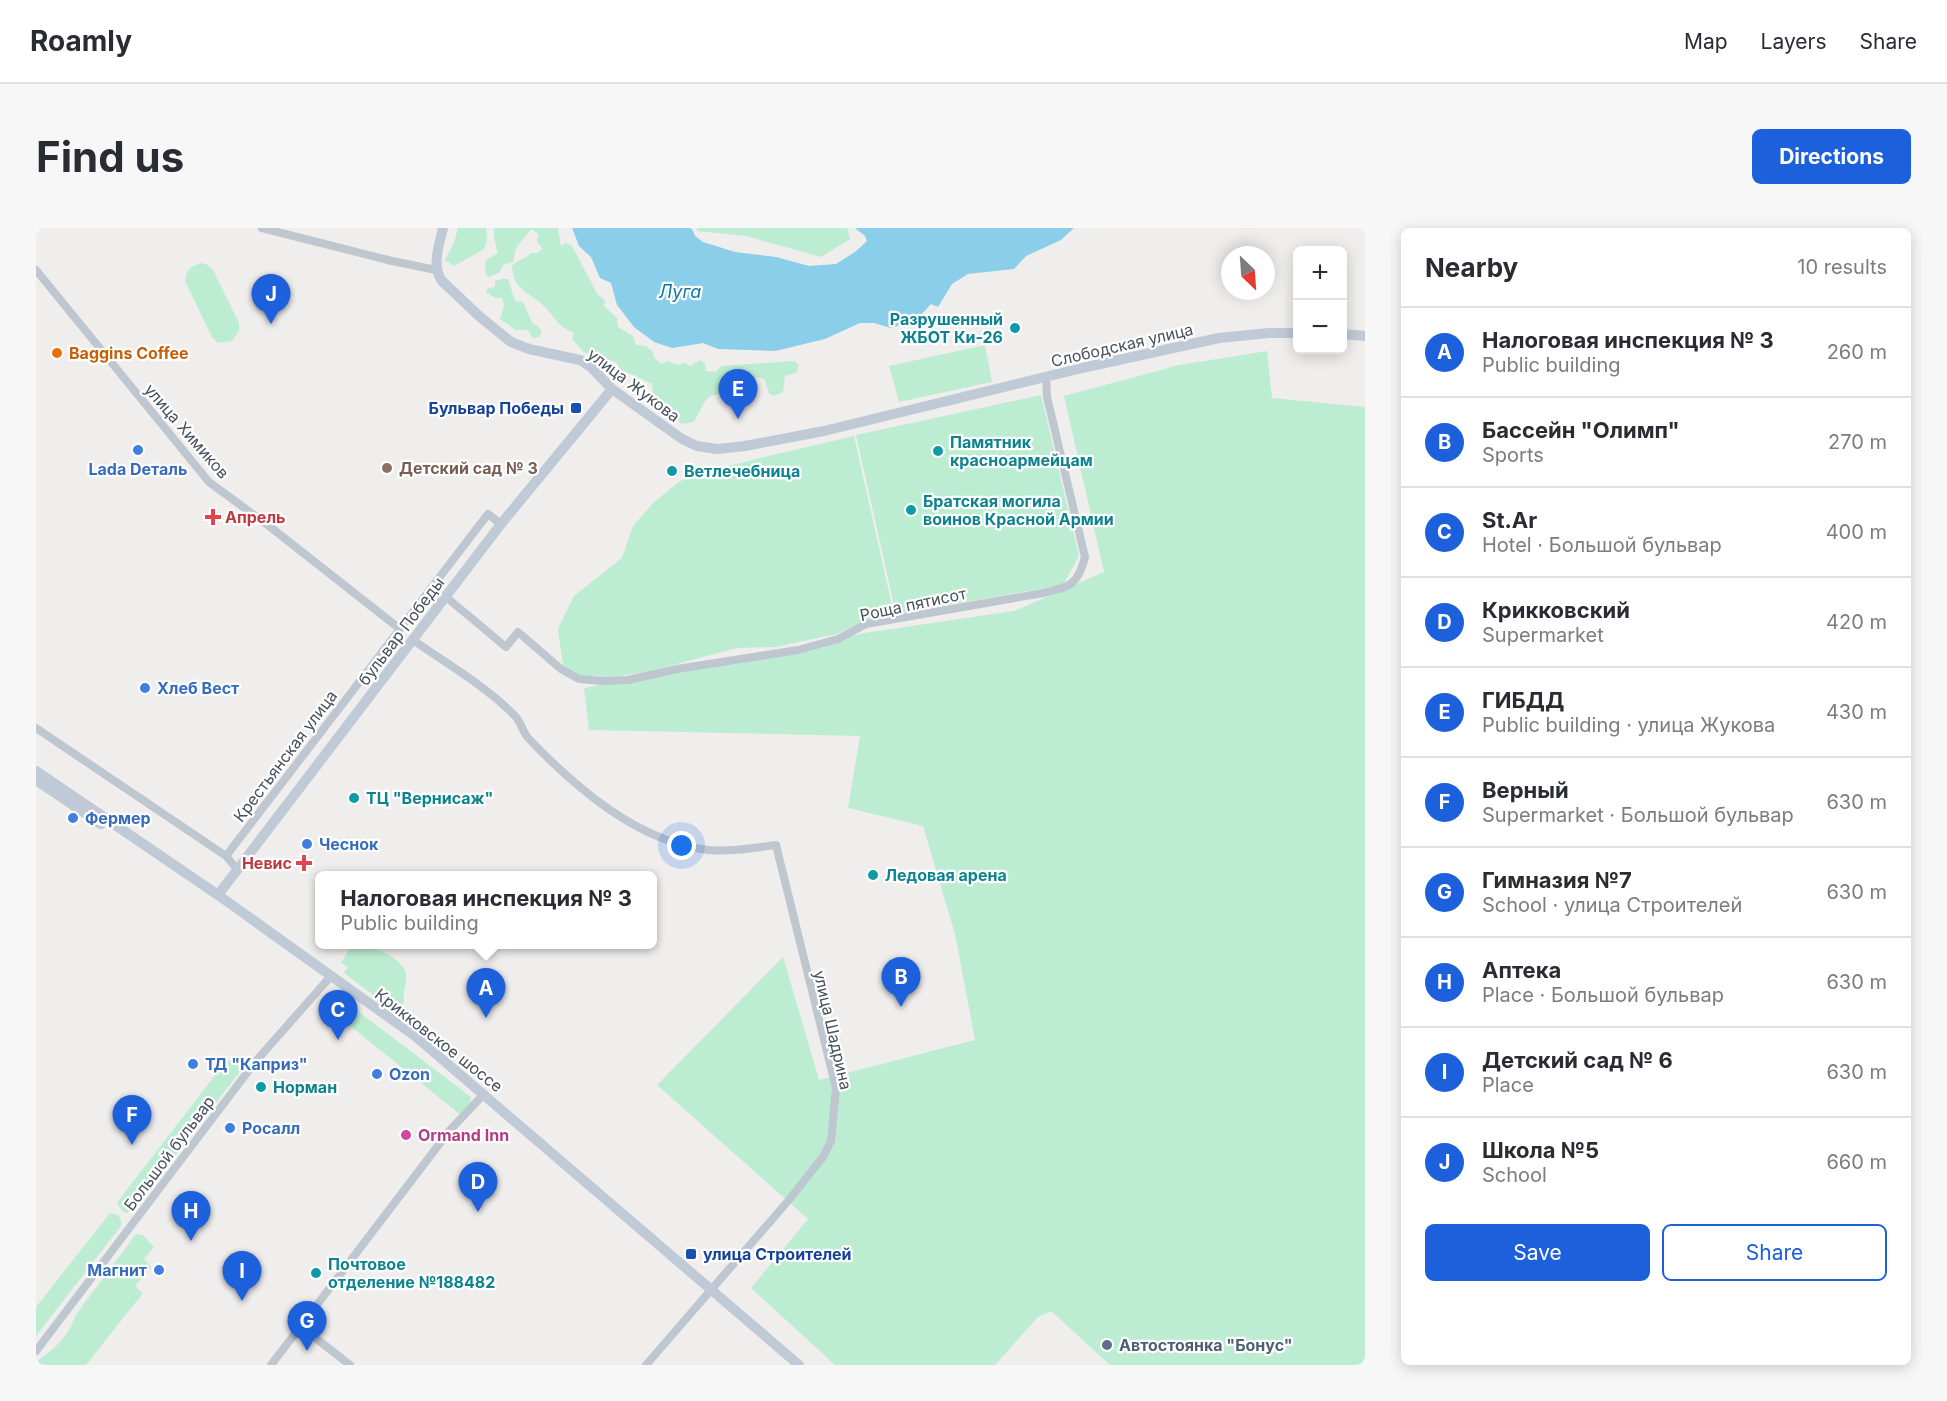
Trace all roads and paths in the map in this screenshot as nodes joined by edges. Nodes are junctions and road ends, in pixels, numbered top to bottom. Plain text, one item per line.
1 (262, 228) edge
2 (443, 228) edge
3 (36, 270) edge
4 (436, 270) junction
5 (1293, 333) edge
6 (1347, 334) edge
7 (1365, 336) edge
8 (1046, 378) junction
9 (612, 389) junction
10 (919, 410) joint
11 (501, 524) junction
12 (446, 597) junction
13 (399, 629) junction
14 (413, 640) junction
15 (36, 728) edge
16 (36, 771) edge
17 (36, 780) edge
18 (226, 856) junction
19 (237, 869) junction
20 (218, 895) junction
21 (329, 979) junction
22 (482, 1096) junction
23 (709, 1290) junction
24 (300, 1326) junction
25 (36, 1352) edge
26 (271, 1365) edge
27 (350, 1365) edge
28 (646, 1365) edge
29 (790, 1365) edge
30 (799, 1365) edge

1 - 4 street
2 - 4 street
3 - 13 street, улица Химиков
4 - 9 street, улица Жукова
5 - 8 street, Слободская улица
6 - 7 street
8 - 10 street, Слободская улица
8 - 12 street, Роща пятисот
9 - 10 street, улица Жукова
9 - 11 street, бульвар Победы
11 - 12 street, бульвар Победы
11 - 13 street, Крестьянская улица
12 - 14 street, бульвар Победы
13 - 18 street, Крестьянская улица
14 - 19 street, бульвар Победы
14 - 23 street, улица Шадрина
15 - 18 street
16 - 20 street, Крикковское шоссе
17 - 21 street
18 - 19 street
19 - 20 street, бульвар Победы
20 - 21 street, Крикковское шоссе
21 - 22 street, Крикковское шоссе
21 - 25 street, Большой бульвар
22 - 23 street, Крикковское шоссе
22 - 24 street
23 - 28 street
23 - 29 street
23 - 30 street, Крикковское шоссе
24 - 26 street
24 - 27 street

